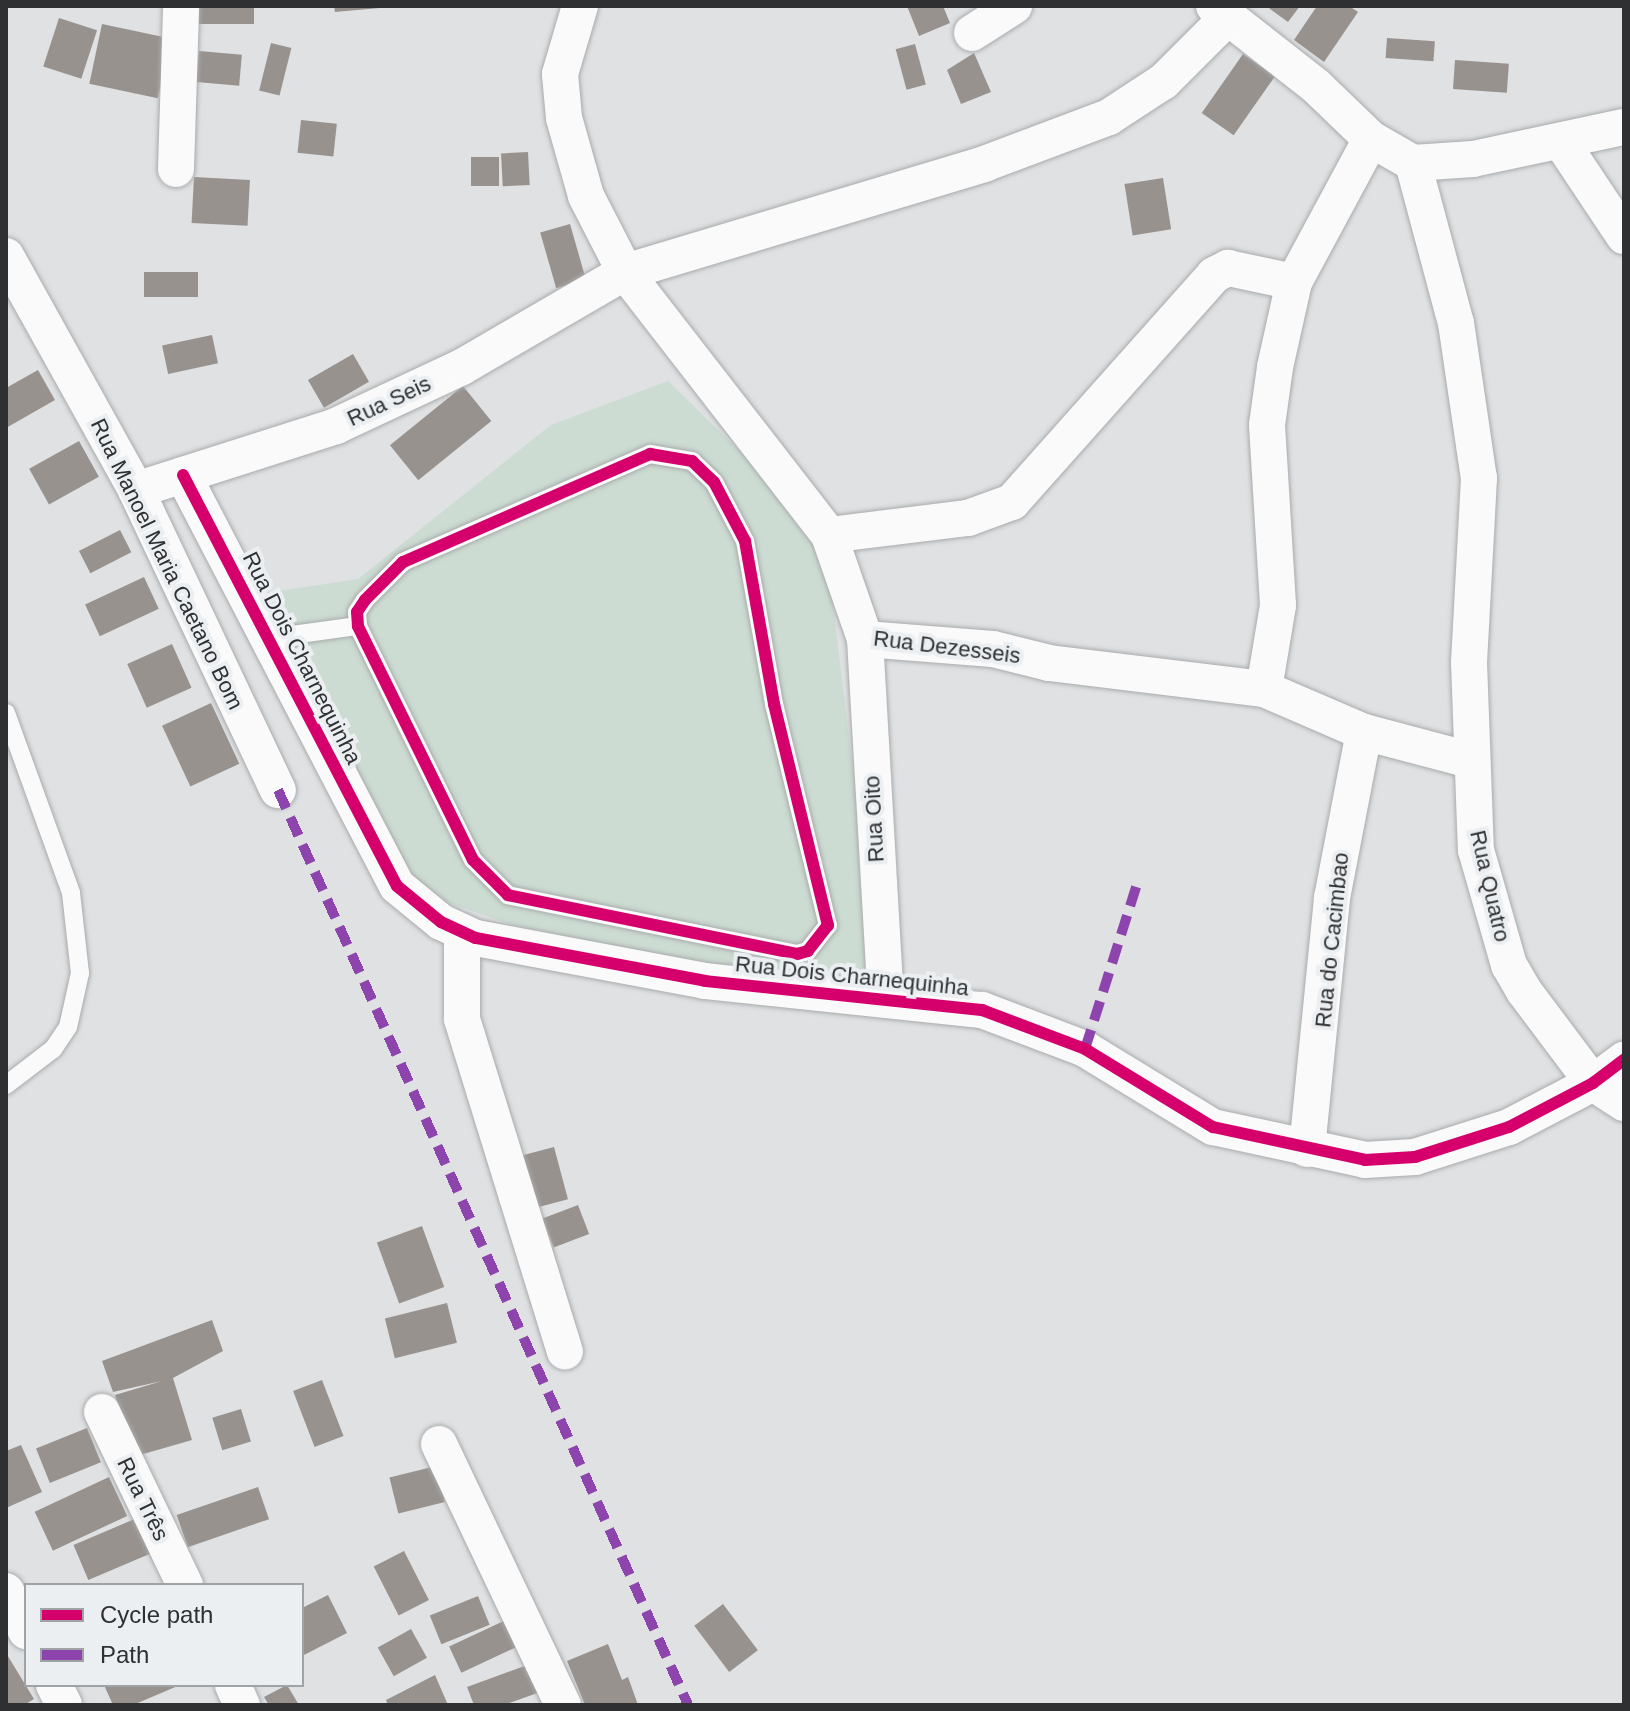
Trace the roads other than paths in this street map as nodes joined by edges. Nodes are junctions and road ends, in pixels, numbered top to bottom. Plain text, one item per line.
1 (181, 6) edge
2 (580, 6) edge
3 (1014, 6) edge
4 (1221, 11) edge
5 (972, 33) dead end
6 (1624, 127) edge
7 (1371, 139) junction
8 (1562, 143) junction
9 (1413, 163) junction
10 (176, 169) dead end
11 (1624, 236) edge
12 (6, 256) edge
13 (625, 272) junction
14 (1294, 282) junction
15 (183, 475) junction
16 (136, 490) junction
17 (829, 535) junction
18 (358, 626) junction
19 (270, 638) junction
20 (865, 639) junction
21 (1264, 689) junction
22 (6, 713) edge
23 (1364, 732) junction
24 (1470, 760) junction
25 (278, 790) dead end
26 (462, 932) junction
27 (886, 999) junction
28 (1624, 1060) edge
29 (1593, 1083) junction
30 (6, 1085) edge
31 (1624, 1103) edge
32 (1307, 1149) junction
33 (565, 1351) dead end
34 (102, 1412) dead end
35 (439, 1444) dead end
36 (184, 1583) edge
37 (6, 1591) edge
38 (24, 1627) edge
39 (55, 1687) edge
40 (64, 1705) edge
41 (563, 1705) edge

1 - 10 street
2 - 13 street, Rua Dezesseis
3 - 5 street
4 - 7 street
4 - 13 street, Rua Seis
6 - 8 street
7 - 9 street
7 - 14 street
8 - 9 street
8 - 11 street
9 - 24 street, Rua Quatro
12 - 16 street, Rua Manoel Maria Caetano Bom
13 - 15 street, Rua Seis
13 - 17 street, Rua Dezesseis
14 - 17 street
14 - 21 street
15 - 16 street, Rua Seis
15 - 19 street, Rua Dois Charnequinha
16 - 25 street, Rua Manoel Maria Caetano Bom
17 - 20 street, Rua Dezesseis
18 - 18 lane
18 - 19 lane
19 - 26 street, Rua Dois Charnequinha
20 - 21 street, Rua Dezesseis
20 - 27 street, Rua Oito
21 - 23 street, Rua Dezesseis
22 - 30 lane
23 - 24 street, Rua Dezesseis
23 - 32 street, Rua do Cacimbao
24 - 29 street, Rua Quatro
26 - 27 street, Rua Dois Charnequinha
26 - 33 street
27 - 32 street, Rua Dois Charnequinha
28 - 29 street, Rua Dois Charnequinha
29 - 31 street
29 - 32 street, Rua Dois Charnequinha
34 - 36 street, Rua Três
35 - 41 street
37 - 38 street
39 - 40 street

